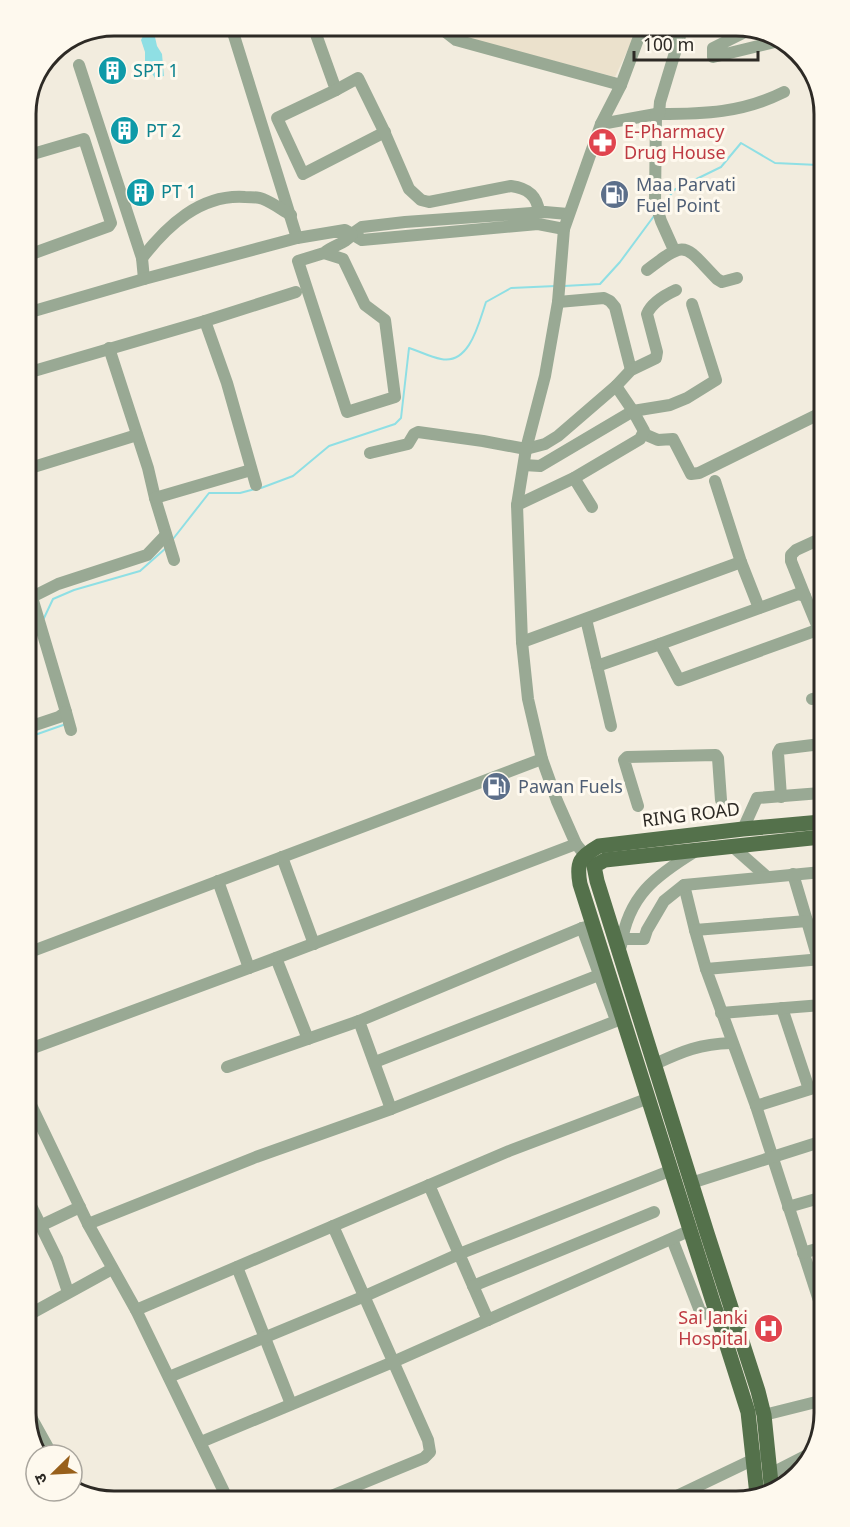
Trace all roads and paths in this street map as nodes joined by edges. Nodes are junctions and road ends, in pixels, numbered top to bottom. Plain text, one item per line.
1 (234, 36) edge
2 (317, 36) edge
3 (451, 36) edge
4 (639, 36) edge
5 (679, 36) edge
6 (737, 36) edge
7 (769, 43) edge
8 (79, 65) dead end
9 (621, 85) junction
10 (336, 90) junction
11 (784, 92) dead end
12 (658, 114) junction
13 (601, 124) junction
14 (385, 132) junction
15 (36, 153) edge
16 (421, 200) junction
17 (539, 212) junction
18 (568, 214) junction
19 (291, 215) junction
20 (423, 220) junction
21 (564, 229) junction
22 (352, 234) junction
23 (297, 238) junction
24 (674, 250) junction
25 (36, 252) edge
26 (324, 253) junction
27 (141, 258) junction
28 (647, 270) dead end
29 (737, 278) dead end
30 (144, 279) junction
31 (676, 290) dead end
32 (296, 292) dead end
33 (558, 301) junction
34 (692, 304) dead end
35 (36, 310) edge
36 (205, 321) junction
37 (109, 348) junction
38 (36, 370) edge
39 (631, 370) junction
40 (616, 386) junction
41 (633, 411) junction
42 (814, 416) edge
43 (644, 434) junction
44 (137, 435) junction
45 (526, 449) junction
46 (370, 453) dead end
47 (524, 465) junction
48 (36, 467) edge
49 (251, 470) junction
50 (574, 478) junction
51 (715, 481) dead end
52 (256, 485) dead end
53 (155, 498) junction
54 (517, 506) junction
55 (592, 507) dead end
56 (814, 542) edge
57 (741, 562) junction
58 (36, 595) edge
59 (805, 596) junction
60 (759, 608) junction
61 (814, 616) edge
62 (586, 619) junction
63 (36, 631) edge
64 (814, 632) edge
65 (522, 642) junction
66 (660, 644) junction
67 (597, 666) junction
68 (36, 725) edge
69 (611, 726) dead end
70 (814, 745) edge
71 (542, 759) junction
72 (814, 795) edge
73 (781, 797) junction
74 (721, 800) dead end
75 (638, 806) dead end
76 (814, 823) edge
77 (743, 829) junction
78 (814, 838) edge
79 (732, 846) junction
80 (699, 849) junction
81 (282, 857) junction
82 (583, 858) junction
83 (814, 873) edge
84 (793, 874) junction
85 (766, 876) junction
86 (218, 881) junction
87 (684, 885) junction
88 (807, 921) junction
89 (588, 926) junction
90 (695, 930) junction
91 (814, 941) edge
92 (314, 944) junction
93 (621, 946) junction
94 (36, 950) edge
95 (276, 958) junction
96 (814, 960) edge
97 (249, 968) junction
98 (706, 969) junction
99 (599, 975) junction
100 (814, 1006) edge
101 (782, 1008) junction
102 (721, 1013) junction
103 (620, 1019) junction
104 (359, 1021) junction
105 (308, 1039) junction
106 (731, 1043) junction
107 (36, 1046) edge
108 (375, 1062) junction
109 (655, 1064) junction
110 (226, 1067) dead end
111 (814, 1088) edge
112 (809, 1089) junction
113 (649, 1098) junction
114 (756, 1107) junction
115 (391, 1109) junction
116 (36, 1116) edge
117 (814, 1144) edge
118 (772, 1156) junction
119 (672, 1170) junction
120 (691, 1183) junction
121 (429, 1185) junction
122 (814, 1200) edge
123 (788, 1207) junction
124 (80, 1208) junction
125 (654, 1212) dead end
126 (36, 1217) edge
127 (88, 1224) junction
128 (40, 1226) junction
129 (333, 1226) junction
130 (691, 1230) junction
131 (672, 1239) junction
132 (814, 1250) edge
133 (803, 1253) junction
134 (459, 1254) junction
135 (237, 1267) junction
136 (112, 1269) junction
137 (473, 1286) junction
138 (814, 1286) edge
139 (68, 1293) junction
140 (365, 1296) junction
141 (136, 1310) junction
142 (36, 1311) edge
143 (717, 1311) junction
144 (488, 1320) junction
145 (265, 1337) junction
146 (393, 1362) junction
147 (169, 1377) junction
148 (814, 1402) edge
149 (291, 1404) junction
150 (764, 1415) junction
151 (37, 1428) edge
152 (201, 1442) junction
153 (45, 1443) edge
154 (769, 1452) junction
155 (754, 1458) junction
156 (798, 1459) edge
157 (770, 1474) junction
158 (771, 1482) edge
159 (756, 1488) edge
160 (224, 1491) edge
161 (344, 1491) edge
162 (687, 1491) edge

1 - 19 street
2 - 10 street
3 - 9 street
4 - 9 street
5 - 12 street
6 - 7 street
8 - 27 street
9 - 13 street
10 - 14 street
10 - 14 street
11 - 12 street
12 - 13 street
12 - 24 street
13 - 18 street
14 - 16 street
15 - 25 street
16 - 17 street
16 - 20 street
17 - 18 street
17 - 20 street
18 - 21 street
19 - 23 street
19 - 27 street
20 - 22 street
21 - 22 street
21 - 33 street
22 - 23 street
22 - 26 street
23 - 30 street
24 - 28 street
24 - 29 street
26 - 26 street
27 - 30 street
30 - 35 street
31 - 39 street
32 - 36 street
33 - 39 street
33 - 45 street
34 - 41 street
36 - 37 street
36 - 49 street
37 - 38 street
37 - 44 street
39 - 40 street
40 - 41 street
40 - 45 street
41 - 43 street
41 - 47 street
42 - 43 street
43 - 50 street
44 - 48 street
44 - 53 street
45 - 46 street
45 - 47 street
47 - 54 street
49 - 52 street
49 - 53 street
50 - 54 street
50 - 55 street
51 - 57 street
53 - 58 street
54 - 65 street
56 - 59 street
57 - 60 street
57 - 62 street
59 - 60 street
59 - 61 street
60 - 66 street
62 - 65 street
62 - 67 street
63 - 68 street
64 - 66 street
65 - 71 street
66 - 67 street
67 - 69 street
70 - 73 street
71 - 81 street
71 - 82 street
72 - 73 street
73 - 77 street
74 - 75 street
76 - 77 main road, RING ROAD
77 - 82 main road, RING ROAD
78 - 79 main road, RING ROAD
79 - 80 main road, RING ROAD
79 - 85 street
80 - 82 main road, RING ROAD
80 - 93 street
81 - 86 street
81 - 92 street
82 - 89 main road
82 - 92 street
82 - 93 main road
83 - 84 street
84 - 85 street
84 - 88 street
85 - 87 street
86 - 94 street
86 - 97 street
87 - 90 street
87 - 93 street
88 - 90 street
88 - 91 street
89 - 99 street
89 - 103 main road
89 - 104 street
90 - 98 street
92 - 95 street
93 - 109 main road
95 - 97 street
95 - 105 street
96 - 98 street
97 - 107 street
98 - 102 street
99 - 103 street
99 - 108 street
100 - 101 street
101 - 102 street
101 - 112 street
102 - 106 street
103 - 113 main road
103 - 115 street
104 - 105 street
104 - 108 street
105 - 110 street
106 - 109 street
106 - 114 street
108 - 115 street
109 - 120 main road
111 - 112 street
112 - 114 street
113 - 119 main road
113 - 121 street
114 - 118 street
115 - 127 street
116 - 124 street
117 - 118 street
118 - 120 street
118 - 123 street
119 - 130 main road
119 - 134 street
120 - 150 main road
121 - 129 street
121 - 134 street
122 - 123 street
123 - 133 street
124 - 127 street
124 - 128 street
125 - 137 street
126 - 128 street
127 - 136 street
128 - 139 street
129 - 135 street
129 - 140 street
130 - 131 street
130 - 143 main road
131 - 143 street
131 - 144 street
132 - 133 street
133 - 138 street
134 - 137 street
134 - 140 street
135 - 141 street
135 - 145 street
136 - 139 street
136 - 141 street
137 - 144 street
139 - 142 street
140 - 145 street
140 - 146 street
141 - 147 street
143 - 155 main road
144 - 146 street
145 - 147 street
145 - 149 street
146 - 149 street
146 - 161 street
147 - 152 street
148 - 150 street
149 - 152 street
150 - 154 main road
151 - 153 street
152 - 160 street
154 - 155 street
154 - 157 main road
155 - 159 main road
155 - 162 street
156 - 157 street
157 - 158 main road

